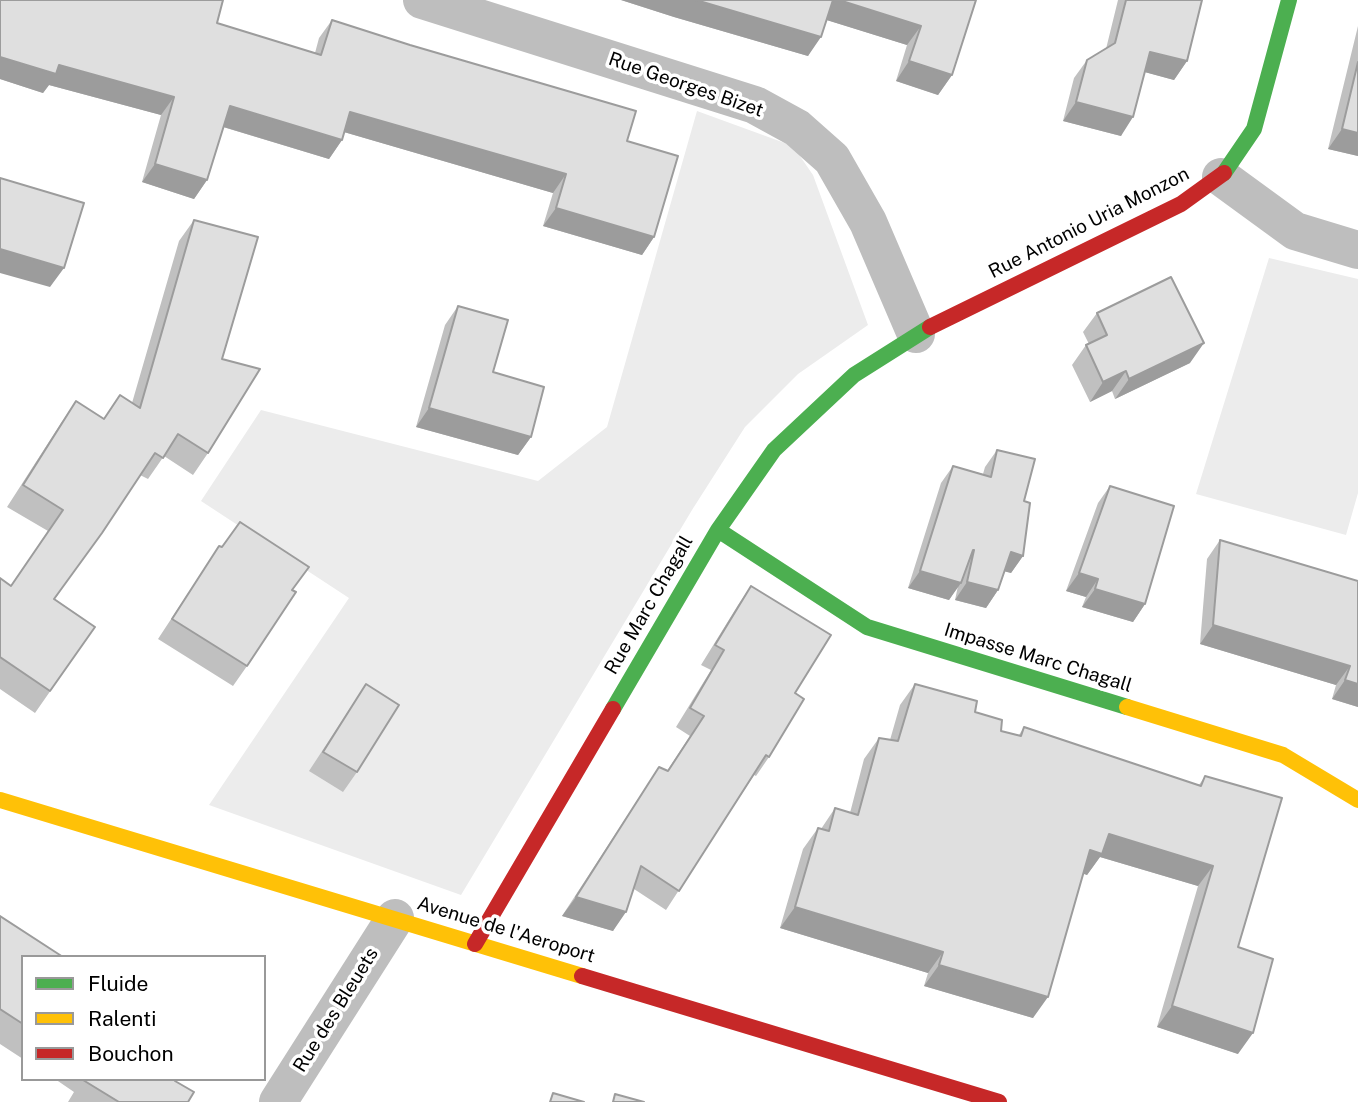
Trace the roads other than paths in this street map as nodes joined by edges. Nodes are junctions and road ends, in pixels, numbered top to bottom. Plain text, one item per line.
1 (422, 0) edge
2 (1289, 0) edge
3 (1221, 177) junction
4 (1358, 250) edge
5 (916, 334) junction
6 (718, 530) junction
7 (0, 800) edge
8 (1358, 800) edge
9 (395, 918) junction
10 (475, 944) junction
11 (278, 1102) edge
12 (999, 1102) edge

1 - 5 street, Rue Georges Bizet
2 - 3 street, Rue Antonio Uria Monzon
3 - 4 street
3 - 5 street, Rue Antonio Uria Monzon
5 - 6 street, Rue Marc Chagall
6 - 8 street, Impasse Marc Chagall
6 - 10 street, Rue Marc Chagall
7 - 9 street, Avenue de l'Aeroport
9 - 10 street, Avenue de l'Aeroport
9 - 11 street, Rue des Bleuets
10 - 12 street, Avenue de l'Aeroport

